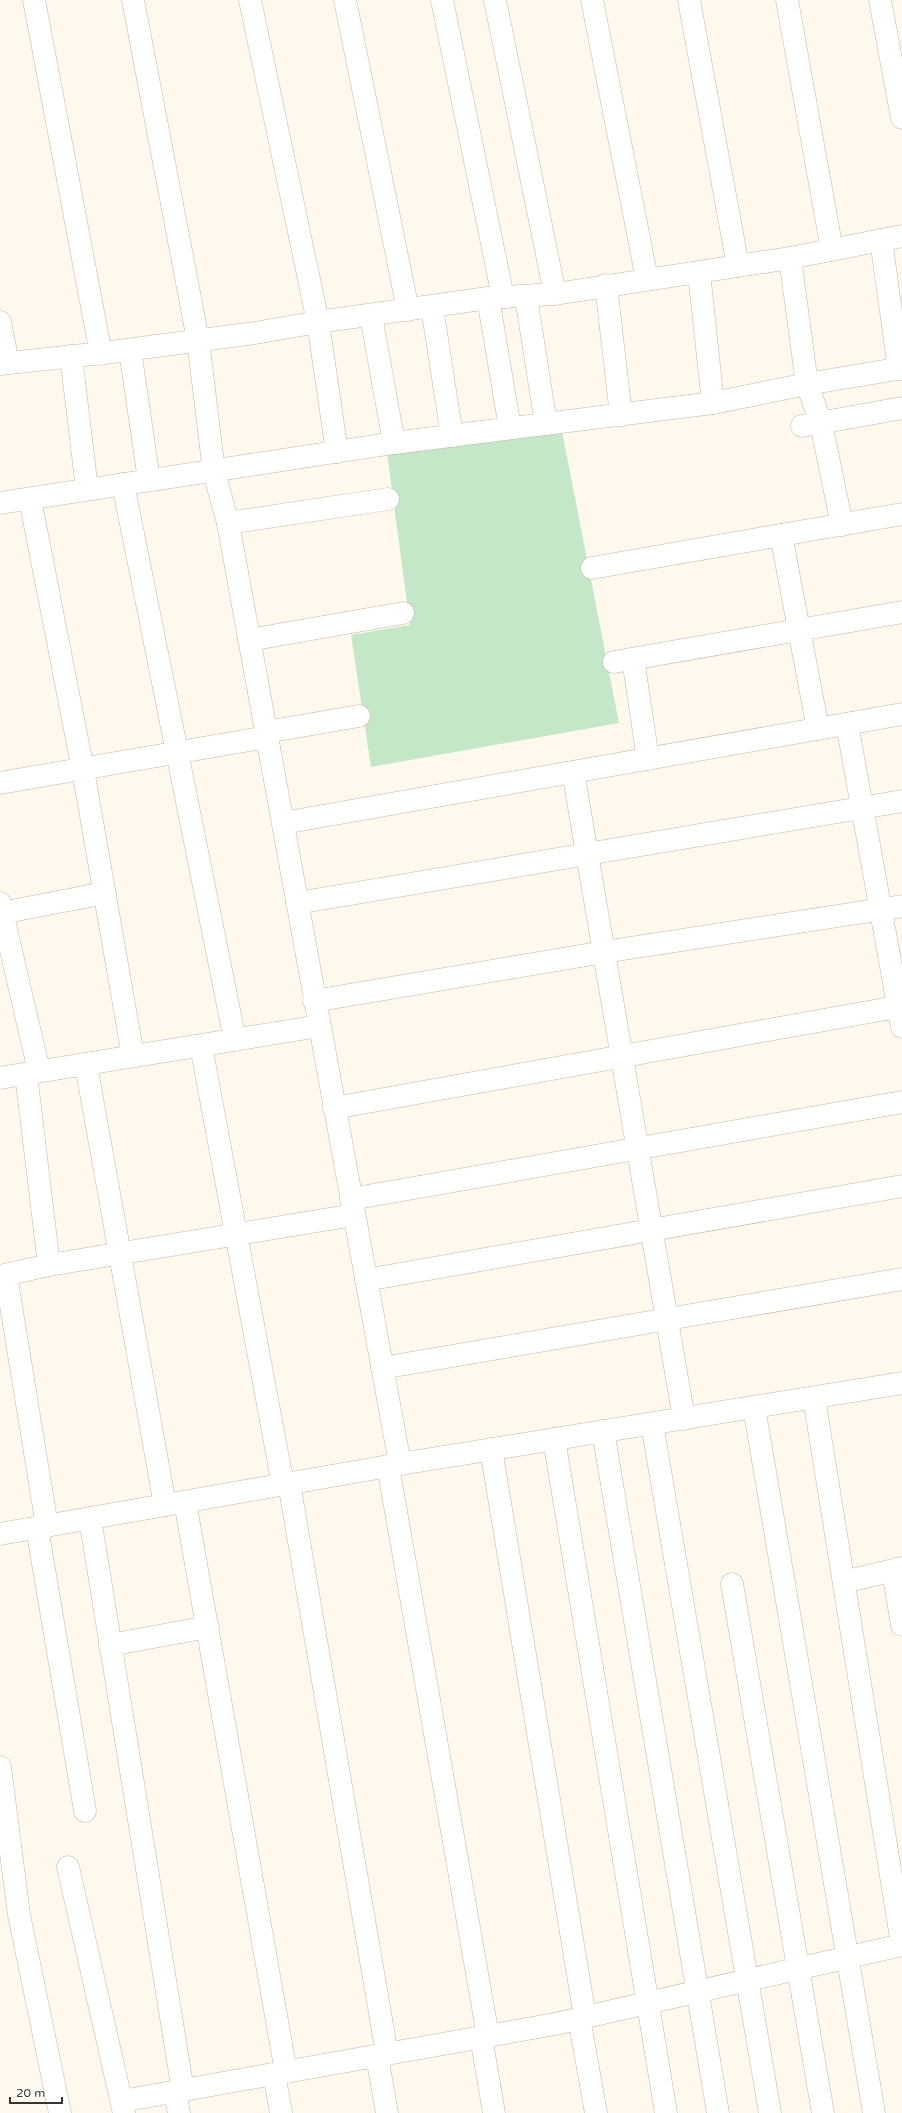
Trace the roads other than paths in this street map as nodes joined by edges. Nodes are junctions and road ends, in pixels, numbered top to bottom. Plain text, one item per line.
1 (34, 0) edge
2 (133, 0) edge
3 (250, 0) edge
4 (345, 0) edge
5 (442, 0) edge
6 (495, 0) edge
7 (592, 0) edge
8 (689, 0) edge
9 (787, 0) edge
10 (880, 0) edge
11 (902, 118) edge
12 (902, 236) edge
13 (880, 240) junction
14 (832, 250) junction
15 (790, 258) junction
16 (738, 266) junction
17 (698, 273) junction
18 (647, 279) junction
19 (606, 285) junction
20 (555, 294) junction
21 (526, 297) junction
22 (495, 298) junction
23 (432, 307) junction
24 (408, 310) junction
25 (371, 316) junction
26 (0, 322) edge
27 (318, 322) junction
28 (198, 340) junction
29 (130, 350) junction
30 (101, 354) junction
31 (70, 356) junction
32 (4, 364) edge
33 (900, 369) edge
34 (807, 384) junction
35 (713, 403) junction
36 (902, 408) edge
37 (621, 414) junction
38 (546, 424) junction
39 (812, 425) junction
40 (510, 428) junction
41 (452, 436) junction
42 (394, 443) junction
43 (337, 452) junction
44 (214, 472) junction
45 (149, 480) junction
46 (123, 484) junction
47 (87, 489) junction
48 (30, 499) junction
49 (388, 499) dead end
50 (0, 503) edge
51 (902, 514) edge
52 (228, 523) junction
53 (842, 525) junction
54 (782, 535) junction
55 (592, 568) dead end
56 (902, 612) edge
57 (403, 613) dead end
58 (800, 630) junction
59 (249, 640) junction
60 (902, 714) edge
61 (359, 716) dead end
62 (847, 724) junction
63 (818, 729) junction
64 (266, 735) junction
65 (176, 754) junction
66 (648, 759) junction
67 (83, 770) junction
68 (573, 772) junction
69 (0, 783) edge
70 (902, 801) edge
71 (863, 808) junction
72 (282, 822) junction
73 (587, 855) junction
74 (105, 893) junction
75 (297, 903) junction
76 (1, 908) edge
77 (892, 908) edge
78 (604, 952) junction
79 (314, 1001) junction
80 (901, 1014) edge
81 (318, 1026) junction
82 (235, 1040) junction
83 (201, 1046) junction
84 (133, 1056) junction
85 (622, 1056) junction
86 (86, 1065) junction
87 (32, 1072) junction
88 (0, 1078) edge
89 (902, 1102) edge
90 (334, 1108) junction
91 (637, 1149) junction
92 (902, 1186) edge
93 (353, 1207) junction
94 (651, 1230) junction
95 (237, 1235) junction
96 (122, 1255) junction
97 (49, 1265) junction
98 (3, 1275) edge
99 (902, 1279) edge
100 (366, 1280) junction
101 (666, 1320) junction
102 (382, 1368) junction
103 (902, 1383) edge
104 (814, 1398) junction
105 (754, 1407) junction
106 (684, 1419) junction
107 (652, 1424) junction
108 (603, 1432) junction
109 (554, 1439) junction
110 (491, 1450) junction
111 (394, 1465) junction
112 (286, 1484) junction
113 (175, 1503) junction
114 (90, 1518) junction
115 (42, 1527) junction
116 (0, 1534) edge
117 (898, 1569) edge
118 (844, 1582) junction
119 (732, 1584) dead end
120 (902, 1625) edge
121 (208, 1627) junction
122 (110, 1645) junction
123 (0, 1767) edge
124 (85, 1811) dead end
125 (68, 1867) dead end
126 (7, 1879) edge
127 (902, 1944) edge
128 (848, 1958) junction
129 (799, 1969) junction
130 (747, 1980) junction
131 (697, 1992) junction
132 (646, 2003) junction
133 (582, 2018) junction
134 (485, 2037) junction
135 (382, 2055) junction
136 (280, 2073) junction
137 (179, 2091) junction
138 (123, 2107) edge
139 (60, 2113) edge
140 (179, 2113) edge
141 (281, 2113) edge
142 (387, 2113) edge
143 (494, 2113) edge
144 (596, 2113) edge
145 (666, 2113) edge
146 (718, 2113) edge
147 (770, 2113) edge
148 (823, 2113) edge
149 (874, 2113) edge

1 - 30 street
2 - 28 street
3 - 27 street
4 - 24 street
5 - 22 street
6 - 20 street
7 - 18 street
8 - 16 street
9 - 14 street
10 - 11 street
12 - 13 street
13 - 14 street
13 - 33 street
14 - 15 street
15 - 16 street
15 - 34 street
16 - 17 street
17 - 18 street
17 - 35 street
18 - 19 street
19 - 20 street
19 - 37 street
20 - 21 street
21 - 22 street
21 - 38 street
22 - 23 street
22 - 40 street
23 - 24 street
23 - 41 street
24 - 25 street
25 - 27 street
25 - 42 street
26 - 32 street
27 - 28 street
27 - 43 street
28 - 29 street
28 - 44 street
29 - 30 street
29 - 45 street
30 - 31 street
31 - 32 street
31 - 47 street
33 - 34 street
34 - 35 street
34 - 39 street
35 - 37 street
36 - 39 street
37 - 38 street
38 - 40 street
39 - 53 street
40 - 41 street
41 - 42 street
42 - 43 street
43 - 44 street
44 - 45 street
44 - 52 street
45 - 46 street
46 - 47 street
46 - 65 street
47 - 48 street
48 - 50 street
48 - 67 street
49 - 52 street
51 - 53 street
52 - 59 street
53 - 54 street
54 - 55 street
54 - 58 street
56 - 58 street
57 - 59 street
58 - 63 street
58 - 66 street
59 - 64 street
60 - 62 street
61 - 64 street
62 - 63 street
62 - 71 street
63 - 66 street
64 - 65 street
64 - 72 street
65 - 67 street
65 - 82 street
66 - 68 street
67 - 69 street
67 - 74 street
68 - 72 street
68 - 73 street
70 - 71 street
71 - 73 street
71 - 77 street
72 - 75 street
73 - 75 street
73 - 78 street
74 - 76 street
74 - 84 street
75 - 79 street
76 - 87 street
77 - 78 street
77 - 80 street
78 - 79 street
78 - 85 street
79 - 81 street
80 - 85 street
81 - 82 street
81 - 90 street
82 - 83 street
83 - 84 street
83 - 95 street
84 - 86 street
85 - 90 street
85 - 91 street
86 - 87 street
86 - 96 street
87 - 88 street
87 - 97 street
89 - 91 street
90 - 93 street
91 - 93 street
91 - 94 street
92 - 94 street
93 - 95 street
93 - 100 street
94 - 100 street
94 - 101 street
95 - 96 street
95 - 112 street
96 - 97 street
96 - 113 street
97 - 98 street
98 - 115 street
99 - 101 street
100 - 102 street
101 - 102 street
101 - 106 street
102 - 111 street
103 - 104 street
104 - 105 street
104 - 118 street
105 - 106 street
105 - 128 street
106 - 107 street
107 - 108 street
107 - 130 street
108 - 109 street
108 - 131 street
109 - 110 street
109 - 132 street
110 - 111 street
110 - 133 street
111 - 112 street
111 - 134 street
112 - 113 street
112 - 135 street
113 - 114 street
113 - 121 street
114 - 115 street
114 - 122 street
115 - 116 street
115 - 124 street
117 - 118 street
117 - 120 street
118 - 127 street
119 - 129 street
121 - 122 street
121 - 136 street
122 - 137 street
123 - 126 street
125 - 138 street
126 - 139 street
127 - 128 street
128 - 129 street
128 - 149 street
129 - 130 street
129 - 148 street
130 - 131 street
130 - 147 street
131 - 132 street
131 - 146 street
132 - 133 street
132 - 145 street
133 - 134 street
133 - 144 street
134 - 135 street
134 - 143 street
135 - 136 street
135 - 142 street
136 - 137 street
136 - 141 street
137 - 138 street
137 - 140 street

